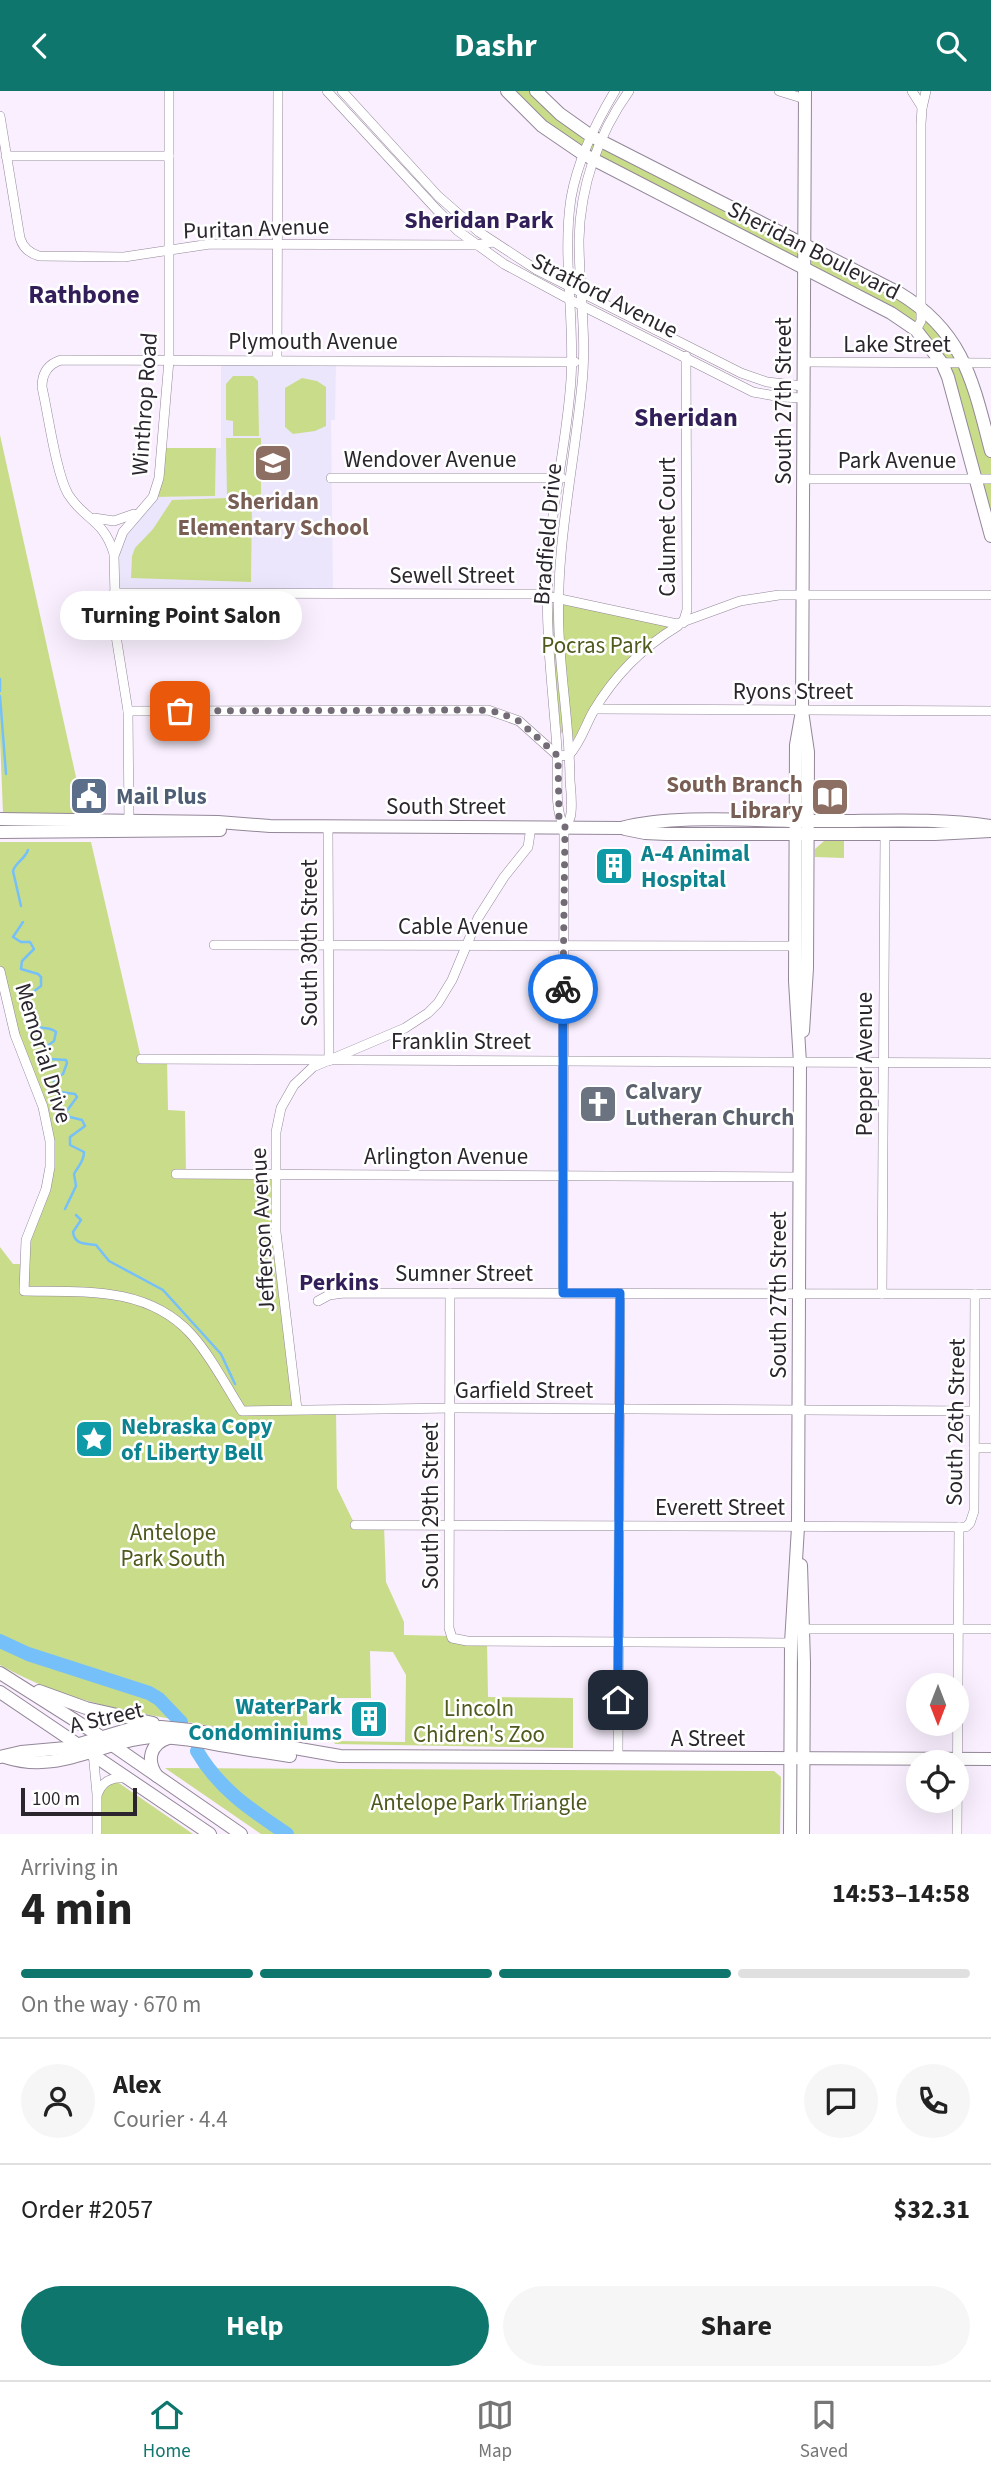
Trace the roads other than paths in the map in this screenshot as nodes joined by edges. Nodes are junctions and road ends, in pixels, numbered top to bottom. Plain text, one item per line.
1 (169, 91) edge
2 (278, 91) edge
3 (327, 91) edge
4 (342, 91) edge
5 (507, 91) edge
6 (536, 91) edge
7 (615, 91) edge
8 (629, 91) edge
9 (779, 91) edge
10 (912, 91) edge
11 (926, 91) edge
12 (805, 95) edge
13 (922, 108) junction
14 (0, 116) edge
15 (596, 138) junction
16 (6, 156) junction
17 (169, 156) junction
18 (588, 157) junction
19 (493, 242) junction
20 (277, 244) junction
21 (804, 244) junction
22 (477, 245) junction
23 (169, 251) junction
24 (804, 269) junction
25 (570, 288) junction
26 (583, 294) junction
27 (572, 301) junction
28 (583, 307) junction
29 (921, 307) junction
30 (916, 330) junction
31 (687, 346) junction
32 (686, 358) junction
33 (169, 360) junction
34 (277, 360) junction
35 (572, 362) junction
36 (583, 362) junction
37 (803, 362) junction
38 (942, 363) junction
39 (966, 363) junction
40 (991, 363) edge
41 (803, 392) junction
42 (991, 451) edge
43 (331, 478) dead end
44 (559, 478) junction
45 (571, 478) junction
46 (804, 479) junction
47 (976, 479) junction
48 (991, 479) edge
49 (142, 510) junction
50 (91, 517) junction
51 (991, 536) edge
52 (114, 556) junction
53 (114, 593) junction
54 (802, 594) junction
55 (547, 595) junction
56 (991, 595) edge
57 (558, 597) junction
58 (683, 623) junction
59 (595, 709) junction
60 (128, 711) junction
61 (802, 711) junction
62 (991, 711) edge
63 (569, 755) junction
64 (558, 756) junction
65 (0, 819) edge
66 (129, 826) junction
67 (328, 826) junction
68 (531, 827) junction
69 (565, 827) junction
70 (802, 827) junction
71 (991, 828) edge
72 (0, 832) edge
73 (884, 835) junction
74 (214, 945) dead end
75 (328, 945) junction
76 (465, 945) junction
77 (564, 945) junction
78 (795, 946) junction
79 (0, 971) edge
80 (141, 1059) dead end
81 (329, 1061) junction
82 (563, 1061) junction
83 (800, 1063) junction
84 (883, 1063) junction
85 (991, 1063) edge
86 (176, 1174) dead end
87 (276, 1175) junction
88 (562, 1175) junction
89 (800, 1177) junction
90 (450, 1293) junction
91 (563, 1293) junction
92 (620, 1293) junction
93 (799, 1294) junction
94 (882, 1294) junction
95 (975, 1294) junction
96 (991, 1294) edge
97 (318, 1301) dead end
98 (450, 1408) junction
99 (297, 1409) junction
100 (620, 1409) junction
101 (798, 1410) junction
102 (242, 1411) joint
103 (974, 1411) junction
104 (974, 1448) junction
105 (991, 1448) edge
106 (355, 1525) dead end
107 (450, 1526) junction
108 (619, 1526) junction
109 (798, 1527) junction
110 (958, 1527) junction
111 (804, 1629) junction
112 (958, 1629) junction
113 (991, 1629) edge
114 (619, 1642) junction
115 (791, 1643) junction
116 (0, 1673) edge
117 (0, 1692) edge
118 (173, 1733) junction
119 (107, 1742) junction
120 (81, 1745) junction
121 (958, 1750) edge
122 (93, 1753) junction
123 (3, 1757) edge
124 (618, 1758) junction
125 (790, 1759) junction
126 (804, 1759) junction
127 (906, 1759) edge
128 (969, 1759) edge
129 (991, 1759) edge
130 (160, 1778) junction
131 (129, 1779) junction
132 (97, 1794) junction
133 (957, 1813) edge
134 (97, 1834) edge
135 (210, 1834) edge
136 (241, 1834) edge
137 (790, 1834) edge
138 (803, 1834) edge
139 (957, 1834) edge

1 - 17 street, Winthrop Road
2 - 20 street
3 - 22 street, Stratford Avenue
4 - 19 street, Stratford Avenue
5 - 18 main road, Sheridan Boulevard
6 - 15 main road, Sheridan Boulevard
7 - 15 street, Bradfield Drive
8 - 15 street, Bradfield Drive
9 - 12 street
10 - 13 street
11 - 13 street
12 - 21 main road, South 27th Street
13 - 29 street
14 - 16 street
15 - 18 street, Bradfield Drive
15 - 21 main road, Sheridan Boulevard
16 - 17 street
16 - 23 street, Puritan Avenue
17 - 23 street, Winthrop Road
18 - 24 main road, Sheridan Boulevard
18 - 25 street, Bradfield Drive
18 - 26 street, Bradfield Drive
19 - 22 street, Puritan Avenue
19 - 25 street, Stratford Avenue
20 - 22 street, Puritan Avenue
20 - 23 street, Puritan Avenue
20 - 34 street
21 - 24 main road, South 27th Street
21 - 29 main road, Sheridan Boulevard
22 - 27 street, Stratford Avenue
23 - 33 street, Winthrop Road
24 - 30 main road, Sheridan Boulevard
24 - 37 main road, South 27th Street
25 - 26 street, Stratford Avenue
25 - 27 street, Bradfield Drive
26 - 28 street, Bradfield Drive
26 - 31 street, Stratford Avenue
27 - 28 street, Stratford Avenue
27 - 35 street, Bradfield Drive
28 - 32 street, Stratford Avenue
28 - 36 street, Bradfield Drive
29 - 30 street
29 - 39 main road, Sheridan Boulevard
30 - 38 main road, Sheridan Boulevard
31 - 32 street, Calumet Court
31 - 41 street, Stratford Avenue
32 - 41 street, Stratford Avenue
32 - 58 street, Calumet Court
33 - 34 street, Plymouth Avenue
33 - 49 street, Winthrop Road
33 - 50 street, Plymouth Avenue
34 - 35 street, Plymouth Avenue
35 - 36 street, Plymouth Avenue
35 - 44 street, Bradfield Drive
36 - 45 street, Bradfield Drive
37 - 38 street, Lake Street
37 - 41 main road, South 27th Street
38 - 39 street, Lake Street
38 - 47 main road, Sheridan Boulevard
39 - 40 street, Lake Street
39 - 42 main road, Sheridan Boulevard
41 - 46 main road, South 27th Street
43 - 44 street, Wendover Avenue
44 - 45 street, Wendover Avenue
44 - 55 street, Bradfield Drive
45 - 57 street, Bradfield Drive
46 - 47 street, Park Avenue
46 - 54 main road, South 27th Street
47 - 48 street, Park Avenue
47 - 51 main road, Sheridan Boulevard
49 - 50 street
49 - 52 street, Winthrop Road
50 - 52 street
52 - 53 street, Winthrop Road
53 - 55 street, Sewell Street
53 - 60 street, Winthrop Road
54 - 56 street
54 - 58 street
54 - 61 main road, South 27th Street
55 - 57 street, Sewell Street
55 - 64 street, Bradfield Drive
57 - 58 street, Sewell Street
57 - 63 street, Bradfield Drive
58 - 59 street
59 - 61 street, Ryons Street
59 - 63 street
60 - 64 street
60 - 66 street, Winthrop Road
61 - 62 street, Ryons Street
61 - 70 main road, South 27th Street
63 - 64 street
63 - 69 street, Bradfield Drive
64 - 69 street, Bradfield Drive
65 - 66 main road, South Street
66 - 67 main road, South Street
66 - 72 main road, South Street
67 - 68 main road, South Street
67 - 75 street, South 30th Street
68 - 69 main road, South Street
68 - 76 street, Jefferson Avenue
69 - 70 main road, South Street
69 - 77 street
70 - 71 main road, South Street
70 - 73 main road, South Street
70 - 78 main road, South 27th Street
70 - 83 main road, South 27th Street
71 - 73 main road, South Street
73 - 84 street, Pepper Avenue
74 - 75 street, Cable Avenue
75 - 76 street, Cable Avenue
75 - 81 street, South 30th Street
76 - 77 street, Cable Avenue
76 - 81 street, Jefferson Avenue
77 - 78 street, Cable Avenue
77 - 82 street
78 - 83 main road, South 27th Street
79 - 102 street, Memorial Drive
80 - 81 street, Franklin Street
81 - 82 street, Franklin Street
81 - 87 street, Jefferson Avenue
82 - 83 street, Franklin Street
82 - 88 street
83 - 84 street, Franklin Street
83 - 89 main road, South 27th Street
84 - 85 street, Franklin Street
84 - 94 street, Pepper Avenue
86 - 87 street, Arlington Avenue
87 - 88 street, Arlington Avenue
87 - 99 street, Jefferson Avenue
88 - 89 street, Arlington Avenue
88 - 91 street
89 - 93 main road, South 27th Street
90 - 91 street, Sumner Street
90 - 97 street, Sumner Street
90 - 98 street, South 29th Street
91 - 92 street, Sumner Street
92 - 93 street, Sumner Street
92 - 100 street
93 - 94 street, Sumner Street
93 - 101 main road, South 27th Street
94 - 95 street, Sumner Street
95 - 96 street, Sumner Street
95 - 103 street, South 26th Street
98 - 99 street, Garfield Street
98 - 100 street, Garfield Street
98 - 107 street, South 29th Street
99 - 102 street, Garfield Street
100 - 101 street, Garfield Street
100 - 108 street
101 - 103 street, Garfield Street
101 - 109 main road, South 27th Street
103 - 104 street, South 26th Street
104 - 105 street
104 - 110 street, South 26th Street
106 - 107 street, Everett Street
107 - 108 street, Everett Street
107 - 114 street, South 29th Street
108 - 109 street, Everett Street
108 - 114 street
109 - 110 street, Everett Street
109 - 111 main road, South 27th Street
109 - 115 main road, South 27th Street
110 - 112 street, South 26th Street
111 - 112 street
111 - 126 main road, South 27th Street
112 - 113 street
112 - 121 street, South 26th Street
114 - 115 street
114 - 124 street
115 - 125 main road, South 27th Street
116 - 118 main road
116 - 119 main road
117 - 120 main road
118 - 119 main road, A Street
118 - 124 main road, A Street
118 - 130 main road
119 - 120 main road, A Street
119 - 122 main road, A Street
119 - 130 main road
120 - 122 main road
120 - 123 main road, A Street
122 - 123 main road, A Street
122 - 131 main road
122 - 132 street
124 - 125 main road, A Street
125 - 126 main road, A Street
125 - 137 main road, South 27th Street
126 - 127 main road, A Street
126 - 138 main road, South 27th Street
128 - 129 main road, A Street
130 - 136 main road
131 - 132 street
131 - 135 main road
132 - 134 street
133 - 139 street, South 26th Street

